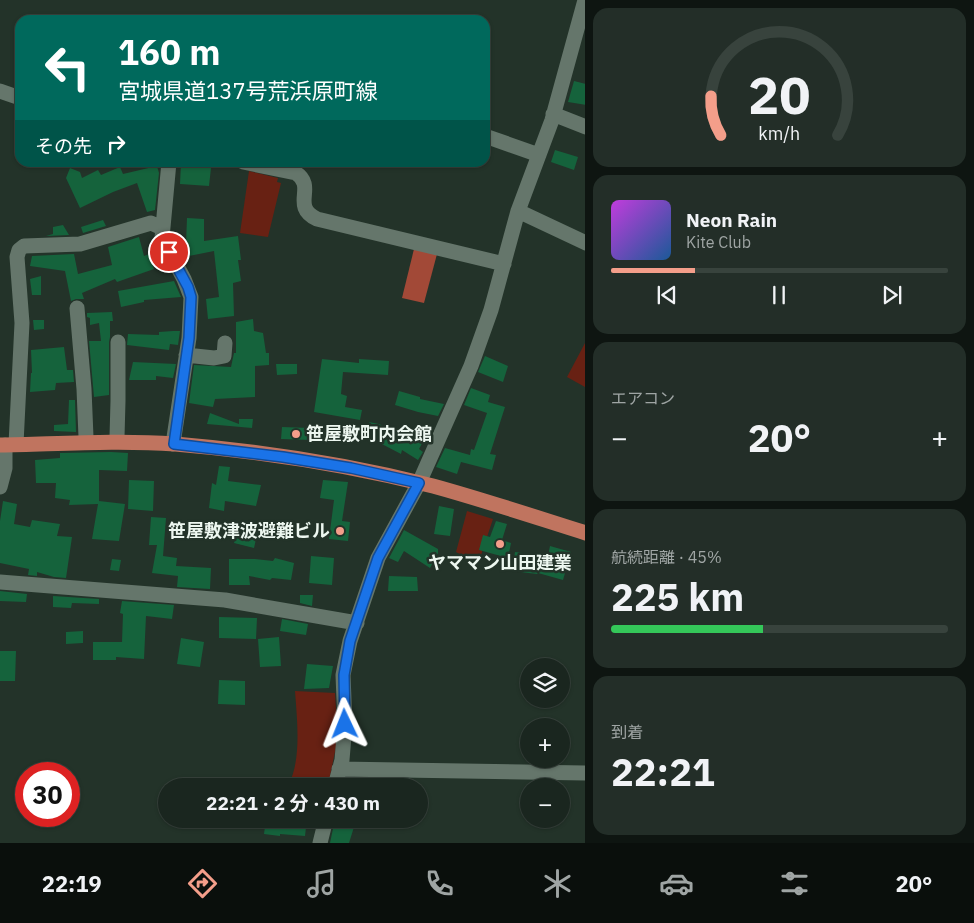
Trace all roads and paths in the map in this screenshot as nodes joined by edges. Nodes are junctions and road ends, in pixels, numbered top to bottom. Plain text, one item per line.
1 (585, 0) edge
2 (0, 91) edge
3 (15, 96) edge
4 (555, 109) junction
5 (585, 127) edge
6 (490, 138) edge
7 (539, 155) junction
8 (168, 167) edge
9 (268, 167) edge
10 (518, 211) junction
11 (162, 228) junction
12 (585, 243) edge
13 (504, 264) junction
14 (78, 308) dead end
15 (118, 342) dead end
16 (225, 343) dead end
17 (186, 355) junction
18 (86, 437) dead end
19 (117, 437) dead end
20 (174, 444) junction
21 (7, 445) edge
22 (419, 483) junction
23 (0, 487) edge
24 (585, 532) edge
25 (0, 582) edge
26 (356, 623) junction
27 (340, 768) junction
28 (585, 773) edge
29 (337, 778) edge
30 (324, 828) edge
31 (320, 843) edge

1 - 4 street
2 - 3 street
4 - 5 street
4 - 7 street
6 - 7 street
7 - 10 street
8 - 11 street
9 - 13 street
10 - 12 street
10 - 13 street
11 - 17 street
11 - 21 street
13 - 22 street
14 - 18 street
15 - 19 street
16 - 17 street
17 - 20 street
20 - 21 main road
20 - 22 main road
21 - 23 street
22 - 24 main road
22 - 26 street
25 - 26 street
26 - 27 street
27 - 28 street
27 - 29 street
30 - 31 street

